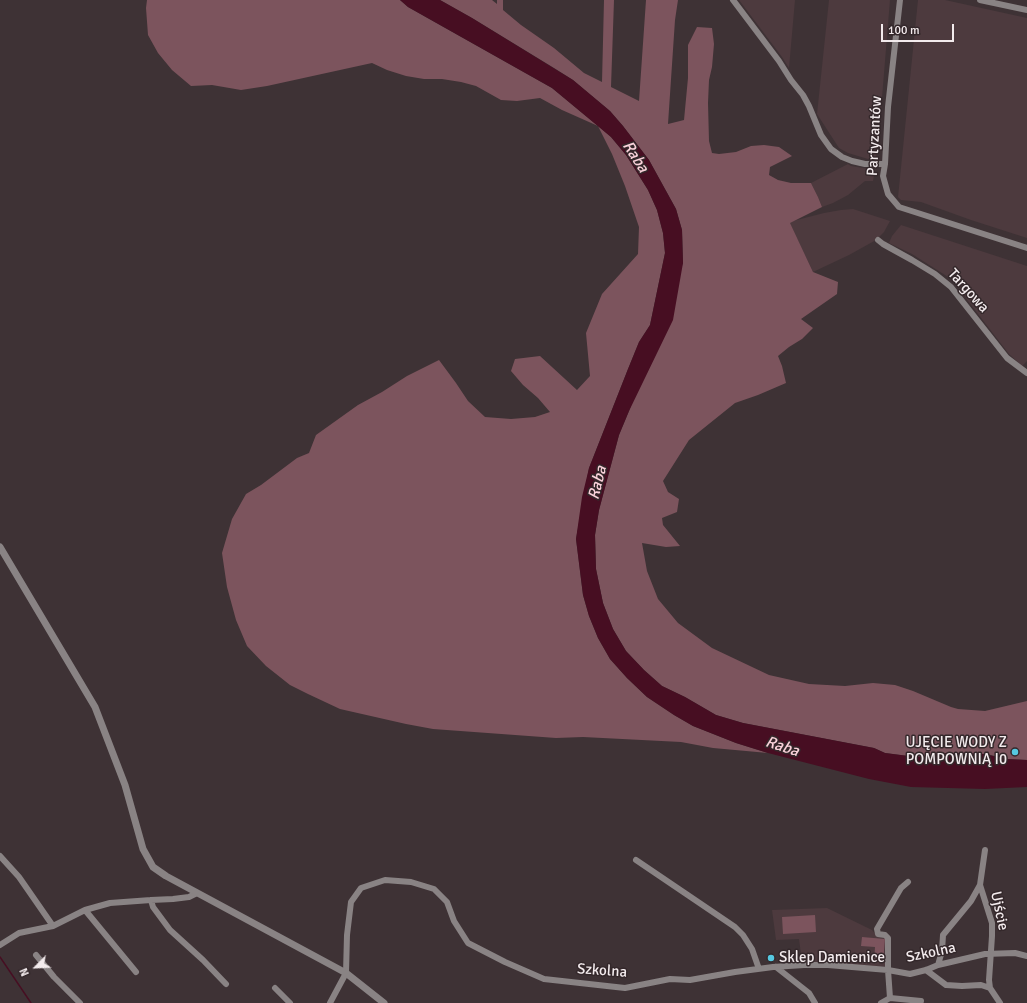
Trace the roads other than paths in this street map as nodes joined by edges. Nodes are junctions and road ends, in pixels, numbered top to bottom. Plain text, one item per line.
1 (733, 0) edge
2 (900, 0) edge
3 (980, 0) edge
4 (1027, 10) edge
5 (885, 164) junction
6 (878, 240) dead end
7 (1027, 248) edge
8 (1027, 373) edge
9 (0, 547) edge
10 (986, 850) dead end
11 (0, 856) edge
12 (636, 860) dead end
13 (908, 882) dead end
14 (980, 885) junction
15 (198, 893) junction
16 (151, 900) junction
17 (85, 910) junction
18 (53, 926) junction
19 (0, 944) edge
20 (991, 954) junction
21 (36, 955) dead end
22 (1027, 956) edge
23 (938, 965) junction
24 (776, 967) junction
25 (759, 969) junction
26 (888, 970) junction
27 (926, 970) junction
28 (136, 972) dead end
29 (346, 973) junction
30 (226, 984) dead end
31 (275, 988) dead end
32 (990, 988) junction
33 (890, 998) junction
34 (921, 1001) dead end
35 (80, 1003) edge
36 (290, 1003) edge
37 (330, 1003) edge
38 (384, 1003) edge
39 (815, 1003) edge
40 (881, 1003) edge
41 (1000, 1003) edge

1 - 5 street
2 - 5 street, Partyzantów
3 - 4 street
5 - 7 street, Partyzantów
6 - 8 street, Targowa
9 - 15 street
10 - 14 street, Ujście
11 - 18 street
12 - 25 street
13 - 26 street
14 - 20 street, Ujście
14 - 23 street
15 - 16 street
15 - 29 street
16 - 17 street
16 - 30 street
17 - 18 street
17 - 28 street
18 - 19 street
20 - 22 street, Szkolna
20 - 23 street, Szkolna
20 - 32 street, Ujście
21 - 35 street
23 - 27 street, Szkolna
24 - 25 street, Szkolna
24 - 26 street, Szkolna
24 - 39 street
25 - 29 street, Szkolna
26 - 27 street, Szkolna
26 - 33 street
27 - 32 street
29 - 37 street
29 - 38 street
31 - 36 street
32 - 41 street
33 - 34 street
33 - 40 street

